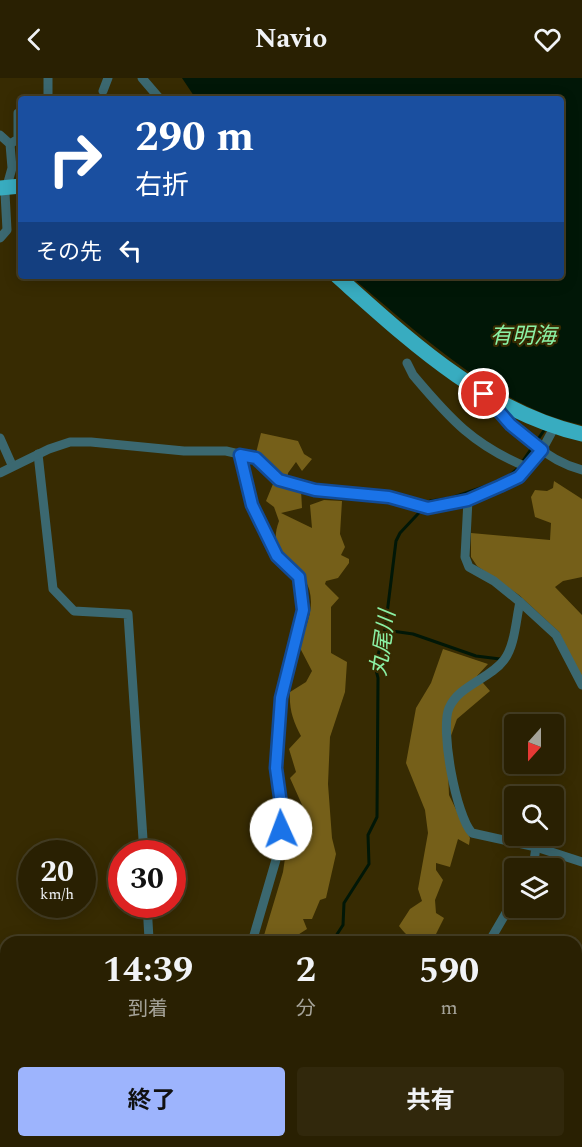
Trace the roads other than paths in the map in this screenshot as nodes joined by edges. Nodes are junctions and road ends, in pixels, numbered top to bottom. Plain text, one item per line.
1 (48, 78) edge
2 (142, 78) edge
3 (107, 79) edge
4 (103, 91) dead end
5 (48, 96) edge
6 (157, 96) edge
7 (18, 113) edge
8 (0, 135) edge
9 (18, 140) edge
10 (18, 140) edge
11 (10, 144) junction
12 (9, 187) edge
13 (0, 238) edge
14 (340, 279) edge
15 (407, 363) dead end
16 (484, 394) junction
17 (550, 424) junction
18 (582, 434) edge
19 (0, 438) edge
20 (537, 447) junction
21 (38, 454) junction
22 (240, 455) junction
23 (12, 465) junction
24 (524, 466) junction
25 (582, 470) edge
26 (0, 473) edge
27 (468, 500) junction
28 (520, 602) junction
29 (582, 685) edge
30 (143, 840) edge
31 (536, 847) junction
32 (534, 858) edge
33 (582, 862) edge
34 (504, 916) edge
35 (148, 918) edge
36 (149, 936) edge
37 (254, 936) edge
38 (492, 936) edge

1 - 5 street
2 - 6 street
3 - 4 street
7 - 10 street
8 - 11 street
9 - 11 street
11 - 12 street
12 - 13 street
14 - 16 highway
15 - 24 street
16 - 17 highway
16 - 20 street
17 - 18 highway
17 - 20 street
19 - 23 street
20 - 24 street
20 - 25 street
21 - 22 street
21 - 23 street
21 - 30 street
22 - 27 street
22 - 37 street
23 - 26 street
24 - 27 street
27 - 28 street
28 - 29 street
28 - 31 street
31 - 32 street
31 - 33 street
34 - 38 street
35 - 36 street

